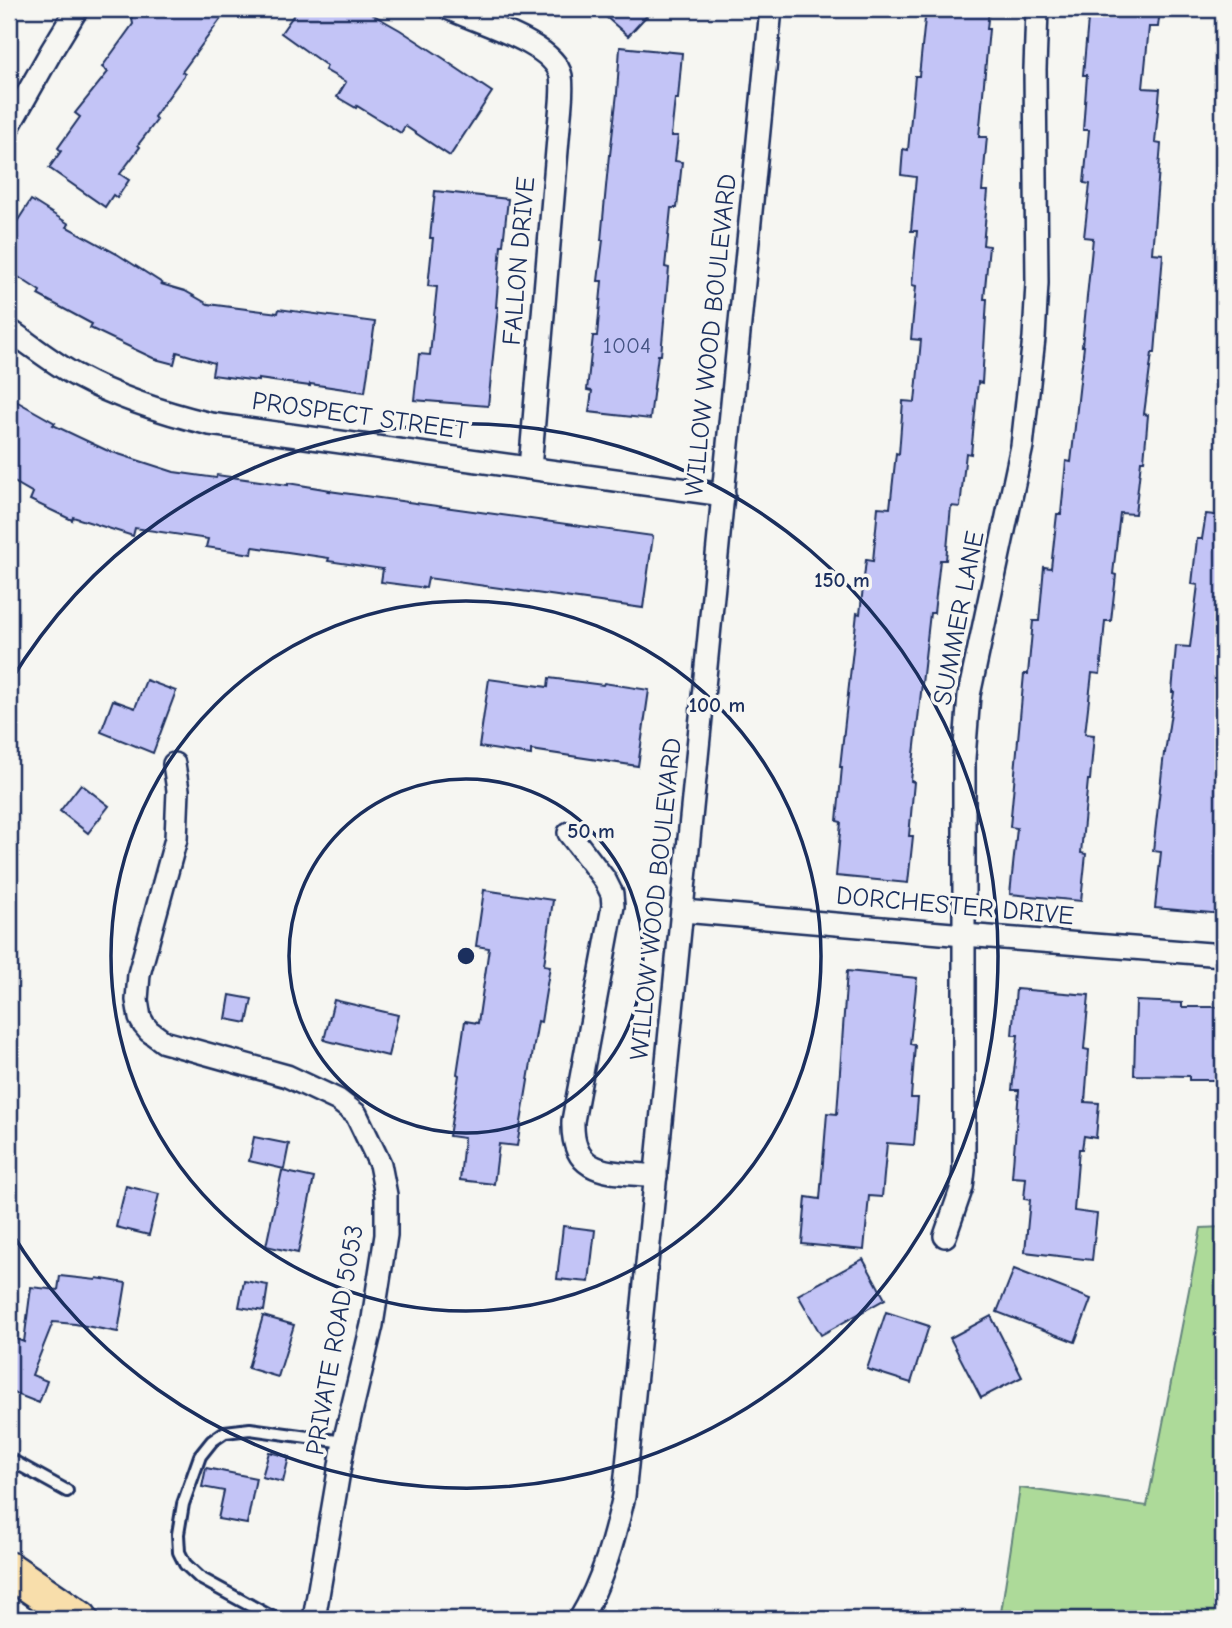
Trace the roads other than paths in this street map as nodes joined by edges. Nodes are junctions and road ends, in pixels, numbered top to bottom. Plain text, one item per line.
1 (78, 9) edge
2 (450, 9) edge
3 (771, 9) edge
4 (1037, 9) edge
5 (9, 126) edge
6 (9, 330) edge
7 (530, 468) junction
8 (724, 495) junction
9 (174, 764) dead end
10 (569, 833) dead end
11 (683, 911) junction
12 (964, 935) junction
13 (1223, 955) edge
14 (656, 1176) junction
15 (945, 1236) dead end
16 (344, 1442) junction
17 (9, 1459) edge
18 (67, 1491) dead end
19 (9, 1570) edge
20 (80, 1619) edge
21 (275, 1619) edge
22 (314, 1619) edge
23 (580, 1619) edge

1 - 5 street
2 - 7 street, FALLON DRIVE
3 - 8 street, WILLOW WOOD BOULEVARD
4 - 12 street, SUMMER LANE
6 - 7 street, PROSPECT STREET
7 - 8 street, PROSPECT STREET
8 - 11 street, WILLOW WOOD BOULEVARD
9 - 16 street, PRIVATE ROAD 5053
10 - 14 street
11 - 12 street, DORCHESTER DRIVE
11 - 14 street, WILLOW WOOD BOULEVARD
12 - 13 street, DORCHESTER DRIVE
12 - 15 street, SUMMER LANE
14 - 23 street, WILLOW WOOD BOULEVARD
16 - 21 lane
16 - 22 street, PRIVATE ROAD 5053
17 - 18 lane
19 - 20 main road

